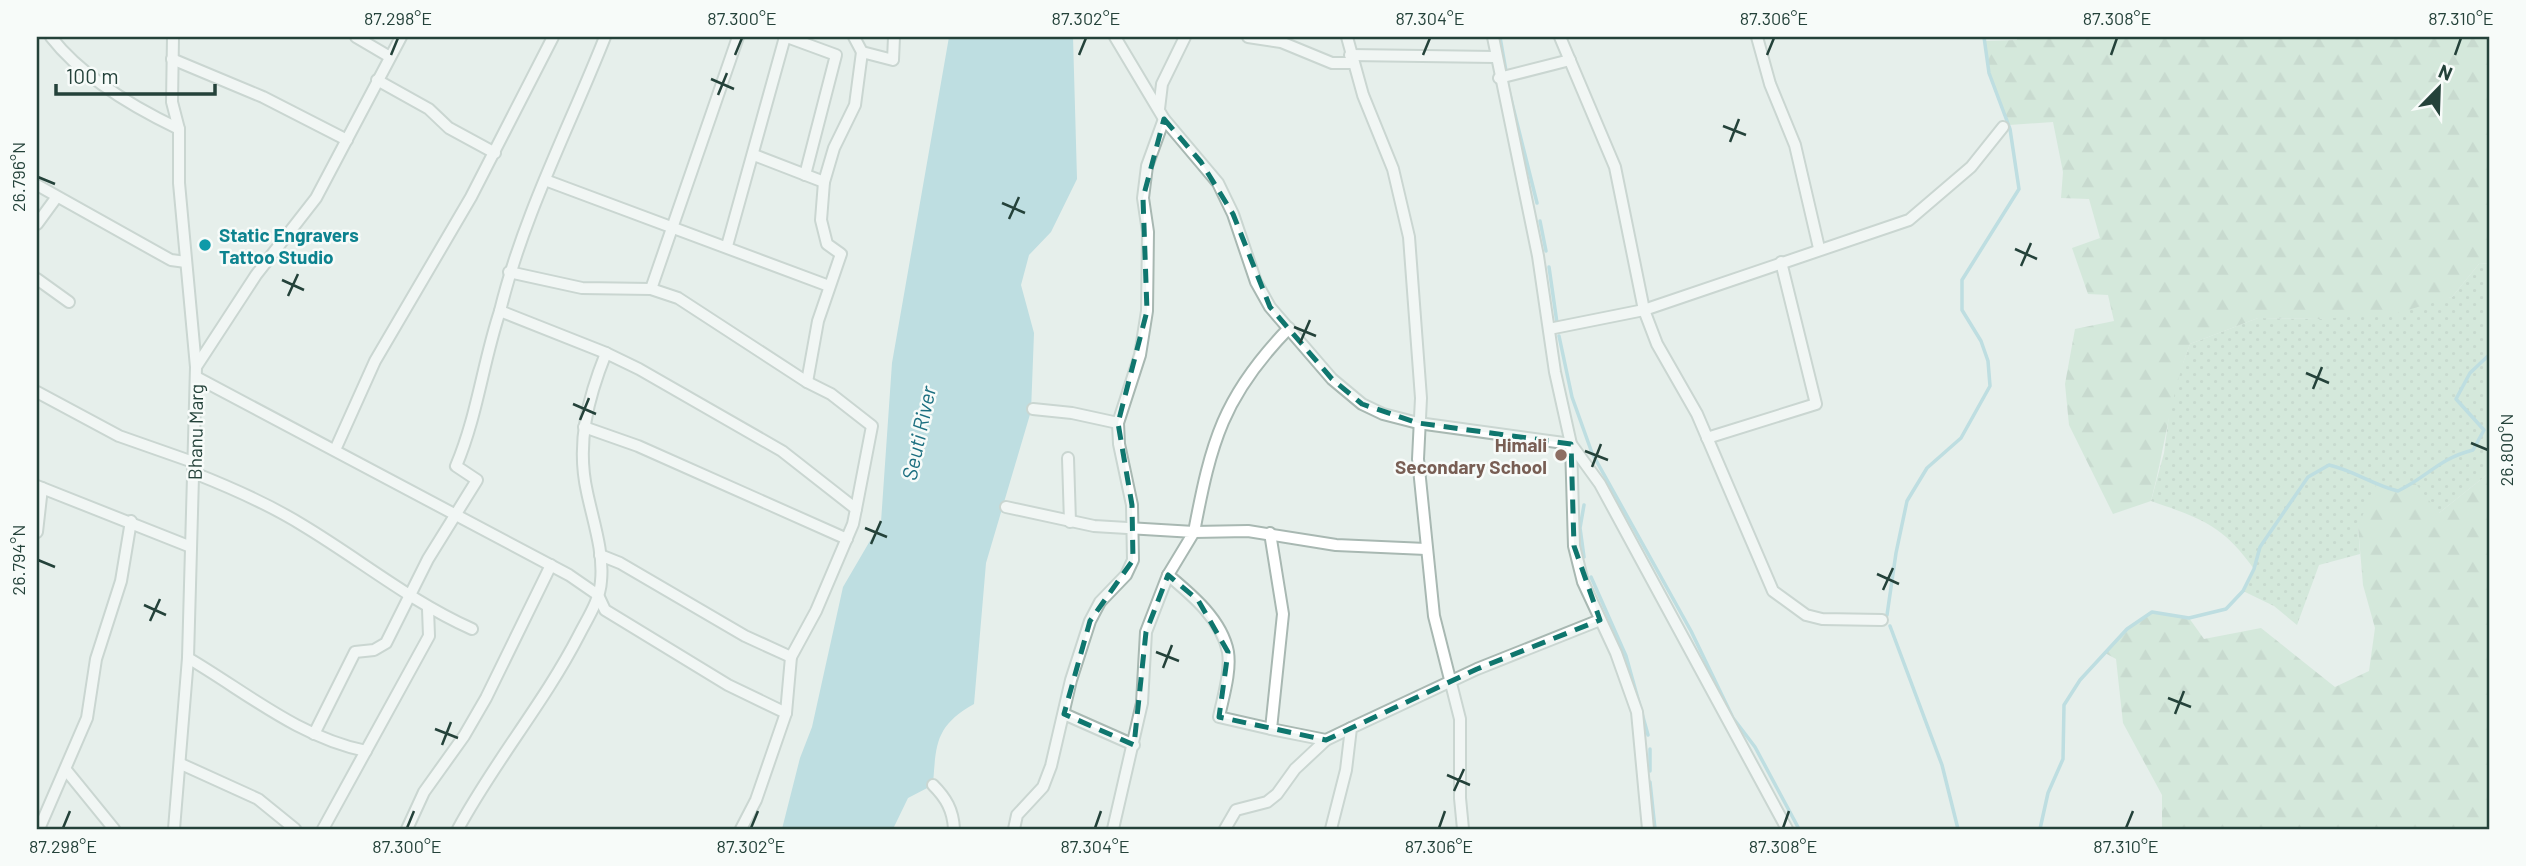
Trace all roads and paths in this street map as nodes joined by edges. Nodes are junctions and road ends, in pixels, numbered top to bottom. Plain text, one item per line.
1 (51, 37) edge
2 (173, 37) edge
3 (356, 37) edge
4 (401, 37) edge
5 (553, 37) edge
6 (605, 37) edge
7 (738, 37) edge
8 (786, 37) edge
9 (854, 37) edge
10 (894, 37) edge
11 (1115, 37) edge
12 (1185, 37) edge
13 (1248, 37) edge
14 (1347, 37) edge
15 (1493, 37) edge
16 (1559, 37) edge
17 (1757, 37) edge
18 (862, 52) junction
19 (390, 57) junction
20 (1495, 57) junction
21 (172, 59) junction
22 (1351, 59) junction
23 (1570, 60) junction
24 (1500, 78) junction
25 (377, 80) junction
26 (1161, 115) junction
27 (2003, 127) dead end
28 (179, 129) junction
29 (347, 140) junction
30 (495, 153) junction
31 (754, 155) junction
32 (805, 175) junction
33 (545, 180) junction
34 (824, 182) junction
35 (37, 185) edge
36 (56, 198) junction
37 (37, 224) edge
38 (673, 227) junction
39 (727, 246) junction
40 (1819, 248) junction
41 (186, 262) junction
42 (1781, 262) junction
43 (509, 272) junction
44 (38, 282) edge
45 (829, 286) junction
46 (651, 289) junction
47 (69, 302) dead end
48 (1644, 310) junction
49 (500, 311) junction
50 (1289, 328) junction
51 (1549, 329) junction
52 (606, 353) junction
53 (196, 372) junction
54 (807, 382) junction
55 (37, 391) edge
56 (1033, 409) dead end
57 (1418, 423) junction
58 (1118, 424) junction
59 (584, 427) junction
60 (1707, 438) junction
61 (1571, 444) junction
62 (335, 450) junction
63 (1068, 458) dead end
64 (193, 467) junction
65 (40, 487) edge
66 (1006, 507) dead end
67 (856, 509) junction
68 (453, 515) junction
69 (131, 520) junction
70 (1070, 522) junction
71 (1134, 529) junction
72 (37, 532) edge
73 (1194, 532) junction
74 (1270, 533) junction
75 (847, 539) junction
76 (191, 547) junction
77 (1426, 549) junction
78 (600, 555) junction
79 (551, 565) junction
80 (1168, 575) junction
81 (598, 595) junction
82 (410, 597) junction
83 (428, 609) junction
84 (1600, 620) junction
85 (1882, 620) dead end
86 (472, 629) dead end
87 (791, 657) junction
88 (188, 658) junction
89 (1451, 683) junction
90 (786, 713) junction
91 (1064, 714) junction
92 (1351, 728) junction
93 (1271, 729) junction
94 (314, 734) junction
95 (1326, 740) junction
96 (1134, 745) junction
97 (366, 751) junction
98 (181, 764) junction
99 (66, 771) junction
100 (933, 785) dead end
101 (39, 829) edge
102 (114, 829) edge
103 (174, 829) edge
104 (295, 829) edge
105 (323, 829) edge
106 (407, 829) edge
107 (458, 829) edge
108 (741, 829) edge
109 (954, 829) edge
110 (1014, 829) edge
111 (1113, 829) edge
112 (1225, 829) edge
113 (1331, 829) edge
114 (1463, 829) edge
115 (1648, 829) edge
116 (1787, 829) edge

1 - 28 street
2 - 21 street, Bhanu Marg
3 - 19 street
4 - 19 street
5 - 30 street
6 - 33 street
7 - 38 street
8 - 31 street
8 - 32 street
9 - 18 street
10 - 18 street
11 - 26 street
12 - 26 street
13 - 22 street
14 - 22 street
15 - 20 street
16 - 23 street
17 - 40 street
18 - 34 street
19 - 25 street
20 - 22 street
20 - 24 street
21 - 28 street, Bhanu Marg
21 - 29 street
22 - 57 street
23 - 24 street
23 - 48 street
24 - 51 street
25 - 29 street
25 - 30 street
26 - 50 street
26 - 58 street
27 - 40 street
28 - 41 street, Bhanu Marg
29 - 53 street
30 - 62 street
31 - 32 street
31 - 39 street
32 - 34 street
33 - 38 street
33 - 43 street
34 - 45 street
35 - 36 street
36 - 37 street
36 - 41 street
38 - 39 street
38 - 46 street
39 - 45 street
40 - 42 street
41 - 53 street, Bhanu Marg
42 - 48 street
42 - 60 street
43 - 46 street
43 - 49 street
44 - 47 street
45 - 54 street
46 - 54 street
48 - 51 street
48 - 60 street
49 - 52 street
49 - 68 street
50 - 57 street
50 - 73 street
51 - 61 street
52 - 59 street
52 - 67 street
53 - 62 street
53 - 64 street, Bhanu Marg
54 - 67 street
55 - 64 street
56 - 58 street
57 - 61 street
57 - 77 street
58 - 71 street
59 - 75 street
59 - 78 street
60 - 85 street
61 - 84 street
61 - 116 street
62 - 68 street
63 - 70 street
64 - 76 street, Bhanu Marg
64 - 82 street
65 - 69 street
65 - 72 street
66 - 70 street
67 - 75 street
68 - 79 street
68 - 82 street
69 - 76 street
69 - 99 street
70 - 71 street
71 - 73 street
71 - 91 street
73 - 74 street
73 - 80 street
74 - 77 street
74 - 93 street
75 - 87 street
76 - 88 street, Bhanu Marg
77 - 89 street
78 - 81 street
78 - 87 street
79 - 81 street
79 - 106 street
80 - 93 street
80 - 96 street
81 - 90 street
81 - 107 street
82 - 83 street
82 - 94 street
83 - 86 street
83 - 97 street
84 - 89 street
84 - 115 street
87 - 90 street
88 - 94 street
88 - 98 street, Bhanu Marg
89 - 92 street
89 - 114 street
90 - 108 street
91 - 96 street
91 - 110 street
92 - 95 street
92 - 113 street
93 - 95 street
94 - 97 street
95 - 112 street
96 - 111 street
97 - 105 street
98 - 103 street, Bhanu Marg
98 - 104 street
99 - 101 street
99 - 102 street
100 - 109 street

